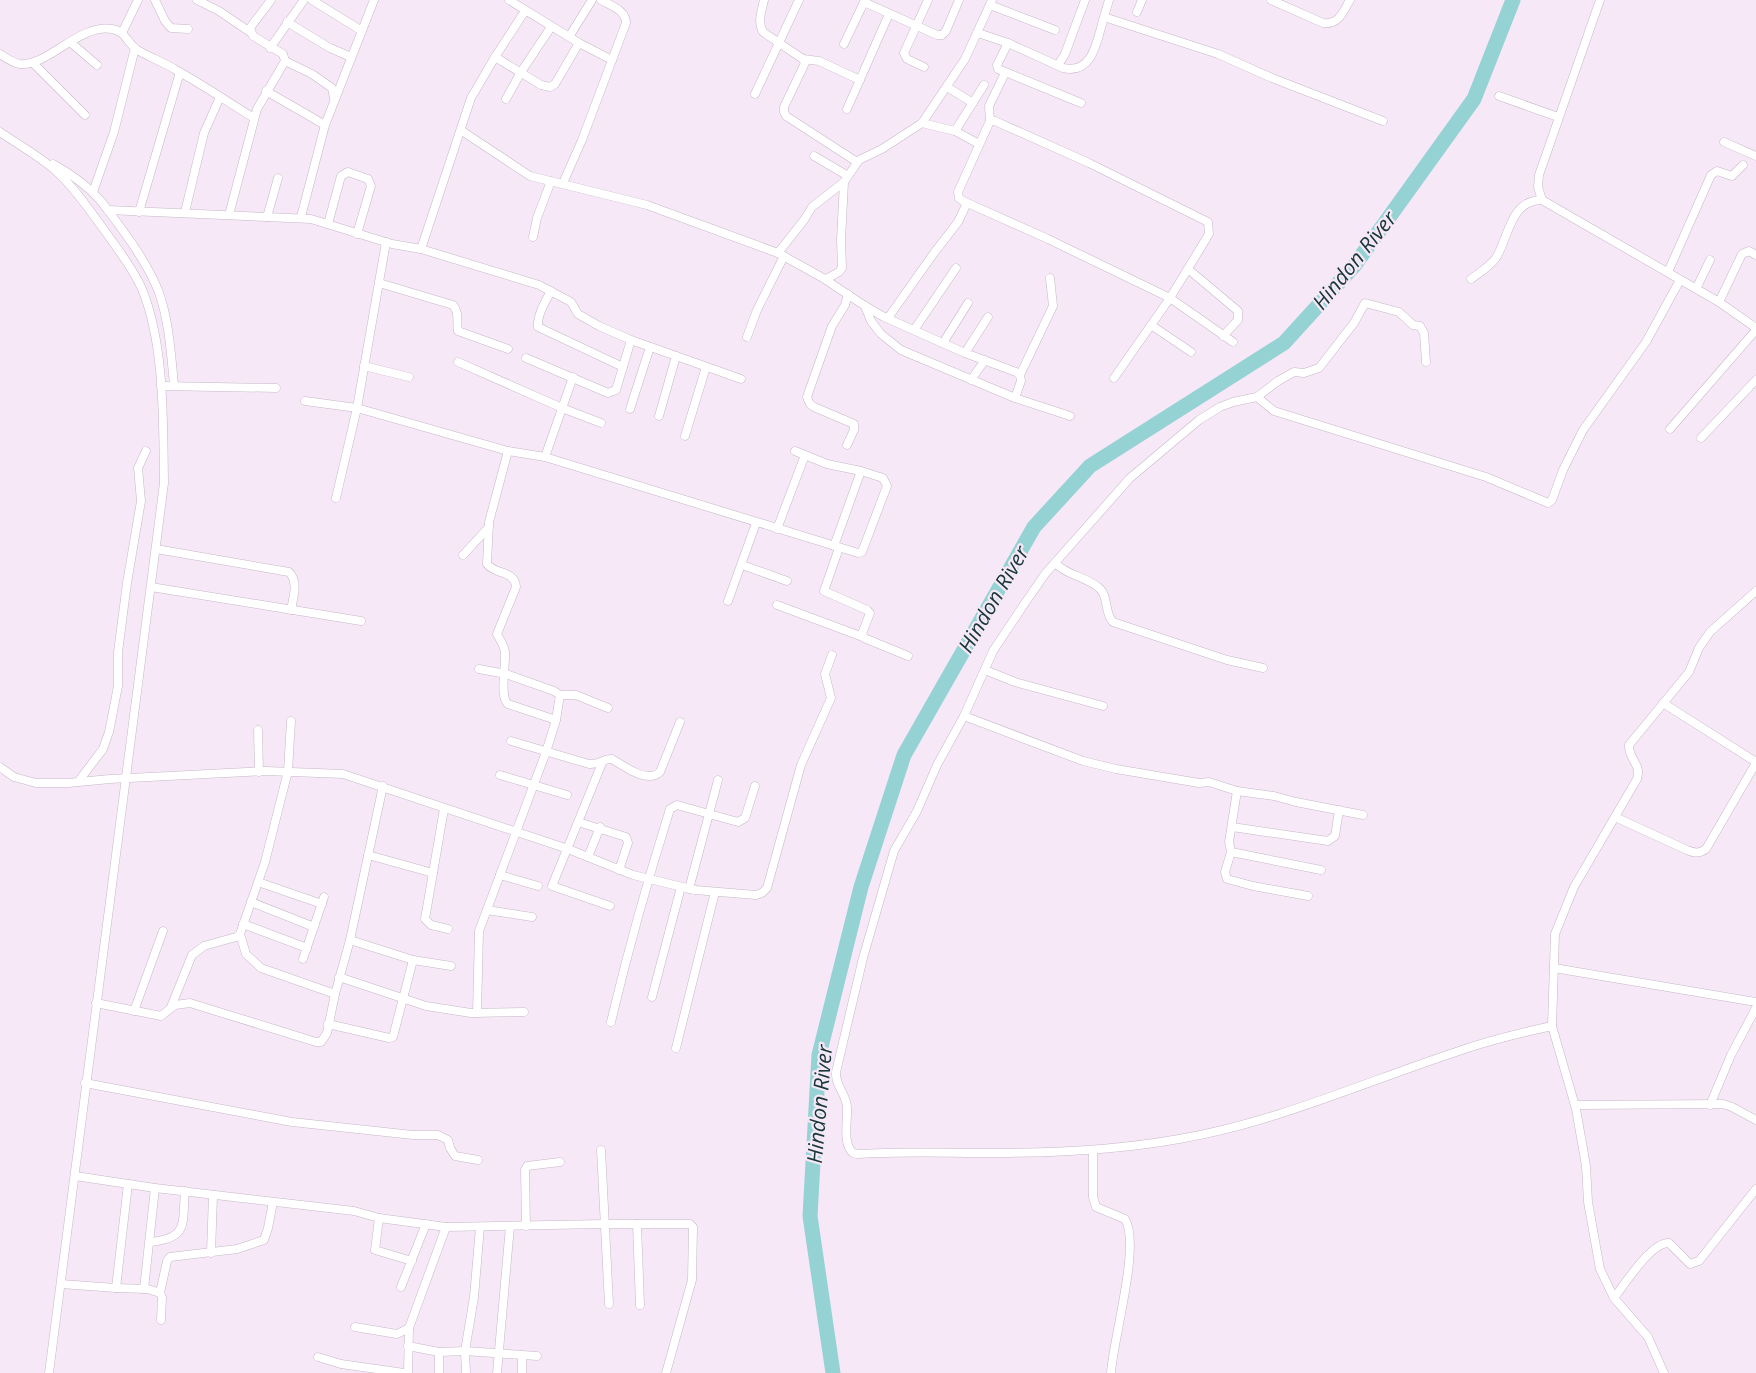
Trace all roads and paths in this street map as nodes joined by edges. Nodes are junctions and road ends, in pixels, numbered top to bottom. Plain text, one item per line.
1 (138, 0) edge
2 (155, 0) edge
3 (196, 0) edge
4 (271, 0) edge
5 (304, 0) edge
6 (312, 0) edge
7 (374, 0) edge
8 (508, 0) edge
9 (592, 0) edge
10 (601, 0) edge
11 (764, 0) edge
12 (799, 0) edge
13 (928, 0) edge
14 (959, 0) edge
15 (1085, 0) edge
16 (1108, 0) edge
17 (1142, 0) edge
18 (1271, 0) edge
19 (1350, 0) edge
20 (1600, 0) edge
21 (864, 1) edge
22 (518, 2) edge
23 (991, 2) edge
24 (525, 11) junction
25 (1137, 12) dead end
26 (889, 14) junction
27 (1104, 17) junction
28 (287, 22) junction
29 (916, 26) junction
30 (551, 27) junction
31 (188, 29) dead end
32 (362, 30) junction
33 (1055, 30) dead end
34 (250, 32) junction
35 (122, 33) junction
36 (978, 33) junction
37 (569, 37) junction
38 (70, 42) junction
39 (779, 42) junction
40 (579, 43) junction
41 (1008, 43) junction
42 (844, 44) dead end
43 (135, 48) junction
44 (270, 48) junction
45 (0, 54) edge
46 (351, 57) junction
47 (495, 57) junction
48 (285, 60) junction
49 (612, 60) junction
50 (803, 60) junction
51 (33, 63) junction
52 (97, 65) dead end
53 (1058, 65) junction
54 (924, 67) dead end
55 (180, 72) junction
56 (521, 72) junction
57 (1005, 73) junction
58 (860, 80) junction
59 (984, 85) dead end
60 (947, 87) junction
61 (266, 91) junction
62 (755, 94) dead end
63 (1499, 96) dead end
64 (220, 97) junction
65 (506, 99) dead end
66 (334, 100) junction
67 (973, 103) junction
68 (1081, 104) dead end
69 (847, 109) dead end
70 (85, 115) dead end
71 (1558, 117) junction
72 (254, 118) junction
73 (990, 121) junction
74 (1383, 121) dead end
75 (922, 123) junction
76 (325, 125) junction
77 (462, 131) junction
78 (955, 131) junction
79 (0, 132) edge
80 (1724, 142) dead end
81 (979, 144) junction
82 (23, 147) junction
83 (814, 156) dead end
84 (1756, 156) edge
85 (857, 162) junction
86 (1743, 165) dead end
87 (278, 178) dead end
88 (846, 179) junction
89 (551, 181) junction
90 (563, 183) junction
91 (93, 192) junction
92 (1542, 201) junction
93 (967, 203) junction
94 (108, 210) junction
95 (139, 212) junction
96 (185, 212) junction
97 (229, 214) junction
98 (267, 217) junction
99 (301, 217) junction
100 (328, 224) junction
101 (357, 234) junction
102 (533, 237) dead end
103 (386, 242) junction
104 (421, 249) junction
105 (781, 255) junction
106 (1756, 255) edge
107 (1710, 260) dead end
108 (956, 268) dead end
109 (1188, 269) junction
110 (1668, 272) junction
111 (1050, 278) dead end
112 (826, 279) junction
113 (1471, 279) dead end
114 (1680, 280) junction
115 (379, 283) junction
116 (1696, 289) junction
117 (551, 291) junction
118 (848, 294) junction
119 (1170, 298) junction
120 (1719, 302) junction
121 (968, 303) dead end
122 (865, 306) junction
123 (988, 317) dead end
124 (888, 318) junction
125 (1151, 325) junction
126 (1756, 329) edge
127 (914, 330) junction
128 (1223, 336) junction
129 (747, 337) dead end
130 (631, 340) junction
131 (1233, 342) dead end
132 (944, 344) junction
133 (650, 347) junction
134 (508, 349) dead end
135 (1191, 352) dead end
136 (965, 353) junction
137 (676, 356) junction
138 (526, 357) dead end
139 (985, 360) junction
140 (458, 362) dead end
141 (1426, 362) dead end
142 (364, 366) junction
143 (623, 367) junction
144 (706, 367) junction
145 (1020, 375) junction
146 (409, 377) dead end
147 (573, 377) junction
148 (1114, 378) dead end
149 (741, 379) dead end
150 (971, 380) junction
151 (1756, 380) edge
152 (174, 385) junction
153 (161, 386) junction
154 (276, 388) dead end
155 (1257, 397) junction
156 (1015, 398) junction
157 (305, 401) dead end
158 (357, 408) junction
159 (562, 408) junction
160 (630, 409) dead end
161 (659, 416) dead end
162 (1070, 416) dead end
163 (602, 423) dead end
164 (1670, 429) dead end
165 (685, 436) dead end
166 (1701, 438) dead end
167 (847, 445) dead end
168 (146, 451) dead end
169 (508, 451) junction
170 (795, 451) dead end
171 (805, 455) junction
172 (545, 457) junction
173 (861, 471) junction
174 (336, 498) dead end
175 (756, 523) junction
176 (489, 527) junction
177 (777, 530) junction
178 (837, 547) junction
179 (156, 549) junction
180 (463, 555) dead end
181 (1055, 562) junction
182 (742, 565) junction
183 (787, 581) dead end
184 (151, 587) junction
185 (1755, 594) edge
186 (728, 601) dead end
187 (777, 604) dead end
188 (291, 610) junction
189 (362, 621) dead end
190 (863, 637) junction
191 (832, 656) dead end
192 (908, 657) dead end
193 (1263, 668) dead end
194 (479, 669) dead end
195 (985, 670) junction
196 (506, 674) junction
197 (560, 695) junction
198 (1663, 703) junction
199 (1102, 706) dead end
200 (608, 708) dead end
201 (964, 716) junction
202 (291, 720) dead end
203 (556, 720) junction
204 (680, 722) dead end
205 (258, 730) dead end
206 (511, 741) dead end
207 (546, 752) junction
208 (1756, 762) edge
209 (602, 764) junction
210 (0, 767) edge
211 (288, 771) junction
212 (259, 772) junction
213 (500, 775) dead end
214 (126, 779) junction
215 (718, 780) dead end
216 (78, 782) junction
217 (383, 786) junction
218 (534, 786) junction
219 (755, 786) dead end
220 (1238, 791) junction
221 (567, 795) dead end
222 (444, 809) junction
223 (1339, 810) junction
224 (709, 813) junction
225 (1364, 815) dead end
226 (1615, 817) junction
227 (578, 822) junction
228 (600, 827) junction
229 (1232, 828) junction
230 (516, 832) junction
231 (568, 849) junction
232 (1230, 852) junction
233 (368, 855) junction
234 (588, 857) junction
235 (619, 870) junction
236 (1321, 870) dead end
237 (433, 873) junction
238 (500, 875) junction
239 (648, 879) junction
240 (258, 882) junction
241 (538, 886) dead end
242 (685, 888) junction
243 (715, 892) junction
244 (1308, 896) dead end
245 (251, 902) junction
246 (610, 906) dead end
247 (487, 910) junction
248 (532, 917) dead end
249 (243, 924) junction
250 (314, 927) junction
251 (448, 929) dead end
252 (163, 931) dead end
253 (240, 934) junction
254 (350, 940) junction
255 (307, 948) junction
256 (303, 959) dead end
257 (412, 960) junction
258 (451, 966) dead end
259 (1554, 968) junction
260 (339, 976) junction
261 (335, 994) junction
262 (403, 997) junction
263 (652, 997) dead end
264 (1756, 1002) edge
265 (96, 1004) junction
266 (171, 1007) junction
267 (1756, 1008) edge
268 (134, 1011) junction
269 (524, 1011) dead end
270 (477, 1013) junction
271 (611, 1022) dead end
272 (328, 1023) junction
273 (1552, 1026) junction
274 (676, 1048) dead end
275 (85, 1083) junction
276 (1575, 1105) junction
277 (1710, 1105) junction
278 (1756, 1120) edge
279 (601, 1150) dead end
280 (1093, 1150) junction
281 (478, 1160) dead end
282 (560, 1162) dead end
283 (75, 1176) junction
284 (128, 1184) junction
285 (155, 1188) junction
286 (1756, 1189) edge
287 (185, 1191) junction
288 (213, 1196) junction
289 (273, 1202) junction
290 (379, 1218) junction
291 (426, 1224) junction
292 (604, 1224) junction
293 (637, 1224) junction
294 (510, 1226) junction
295 (526, 1226) junction
296 (446, 1227) junction
297 (480, 1227) junction
298 (150, 1242) junction
299 (211, 1252) junction
300 (412, 1261) junction
301 (61, 1284) junction
302 (401, 1287) dead end
303 (116, 1288) junction
304 (144, 1289) junction
305 (160, 1293) junction
306 (1614, 1298) junction
307 (609, 1305) dead end
308 (640, 1305) dead end
309 (161, 1320) dead end
310 (356, 1328) dead end
311 (410, 1328) junction
312 (408, 1346) junction
313 (465, 1351) junction
314 (439, 1352) junction
315 (498, 1353) junction
316 (522, 1356) junction
317 (537, 1356) dead end
318 (318, 1357) dead end
319 (49, 1373) edge
320 (406, 1373) edge
321 (439, 1373) edge
322 (466, 1373) edge
323 (498, 1373) edge
324 (522, 1373) edge
325 (666, 1373) edge
326 (1111, 1373) edge
327 (1664, 1373) edge

1 - 35 street
2 - 31 street
3 - 34 street
4 - 34 street
5 - 28 street
6 - 32 street
7 - 32 street
8 - 22 street
9 - 37 street
10 - 49 street
11 - 39 street
12 - 39 street
13 - 29 street
14 - 29 street
15 - 53 street
16 - 27 street
17 - 25 street
18 - 19 street
20 - 71 street
21 - 26 street
21 - 42 street
22 - 24 street
23 - 33 street
23 - 36 street
24 - 30 street
24 - 47 street
26 - 29 street
26 - 58 street
27 - 53 street
27 - 74 street
28 - 44 street
28 - 46 street
29 - 54 street
30 - 37 street
30 - 56 street
32 - 46 street
34 - 44 street
35 - 38 street
35 - 43 street
36 - 41 street
36 - 60 street
37 - 40 street
38 - 51 street
38 - 52 street
39 - 50 street
39 - 62 street
40 - 49 street
40 - 56 street
41 - 53 street
41 - 57 street
43 - 55 street
43 - 91 street
44 - 48 street
45 - 51 street
46 - 66 street
47 - 56 street
47 - 77 street
48 - 61 street
48 - 66 street
49 - 90 street
50 - 58 street
50 - 85 street
51 - 70 street
55 - 64 street
55 - 95 street
56 - 65 street
57 - 68 street
57 - 73 street
58 - 69 street
59 - 67 street
60 - 67 street
60 - 75 street
61 - 72 street
61 - 76 street
63 - 71 street
64 - 72 street
64 - 96 street
66 - 76 street
67 - 78 street
71 - 92 street
72 - 97 street
73 - 81 street
73 - 109 street
75 - 78 street
75 - 85 street
76 - 99 street
77 - 89 street
77 - 104 street
78 - 81 street
79 - 82 street
80 - 84 street
81 - 93 street
82 - 91 street
82 - 153 street
83 - 88 street
85 - 88 street
86 - 110 street
87 - 98 street
88 - 105 street
88 - 112 street
89 - 90 street
89 - 102 street
90 - 105 street
91 - 94 street
92 - 110 street
92 - 113 street
93 - 119 street
93 - 124 street
94 - 95 street
94 - 152 street
95 - 96 street
96 - 97 street
97 - 98 street
98 - 99 street
99 - 100 street
100 - 101 street
100 - 101 street
101 - 103 street
103 - 104 street
103 - 115 street
104 - 117 street
105 - 112 street
105 - 129 street
106 - 120 street
107 - 116 street
108 - 127 street
109 - 119 street
109 - 128 street
110 - 114 street
111 - 145 street
112 - 118 street
114 - 116 street
114 - 155 street
115 - 134 street
115 - 142 street
116 - 120 street
117 - 130 street
117 - 143 street
118 - 122 street
118 - 167 street
119 - 125 street
119 - 128 street
120 - 126 street
121 - 132 street
122 - 124 street
122 - 150 street
123 - 136 street
124 - 127 street
125 - 135 street
125 - 148 street
126 - 164 street
127 - 132 street
128 - 131 street
130 - 133 street
130 - 143 street
132 - 136 street
133 - 137 street
133 - 160 street
136 - 139 street
137 - 144 street
137 - 161 street
138 - 147 street
139 - 145 street
139 - 150 street
140 - 159 street
141 - 155 street
142 - 146 street
142 - 158 street
143 - 147 street
144 - 149 street
144 - 165 street
145 - 156 street
147 - 159 street
150 - 156 street
151 - 166 street
152 - 153 street
152 - 154 street
153 - 179 street
155 - 181 street
156 - 162 street
157 - 158 street
158 - 169 street
158 - 174 street
159 - 163 street
159 - 172 street
168 - 216 street
169 - 172 street
169 - 176 street
170 - 171 street
171 - 173 street
171 - 177 street
172 - 175 street
173 - 178 street
173 - 178 street
175 - 177 street
175 - 182 street
176 - 180 street
176 - 196 street
177 - 178 street
178 - 190 street
179 - 184 street
179 - 188 street
181 - 193 street
181 - 195 street
182 - 183 street
182 - 186 street
184 - 188 street
184 - 214 street
185 - 198 street
187 - 190 street
188 - 189 street
190 - 192 street
191 - 243 street
194 - 196 street
195 - 199 street
195 - 201 street
196 - 197 street
196 - 203 street
197 - 200 street
197 - 203 street
198 - 208 street
198 - 226 street
201 - 220 street
201 - 280 street
202 - 211 street
203 - 207 street
204 - 209 street
205 - 212 street
206 - 207 street
207 - 209 street
207 - 218 street
208 - 226 street
209 - 227 street
210 - 216 street
211 - 212 street
211 - 217 street
211 - 240 street
212 - 214 street
213 - 218 street
214 - 216 street
214 - 265 street
215 - 224 street
217 - 222 street
217 - 233 street
218 - 221 street
218 - 230 street
219 - 224 street
220 - 223 street
220 - 229 street
222 - 230 street
222 - 237 street
223 - 225 street
223 - 229 street
224 - 239 street
224 - 242 street
226 - 259 street
227 - 228 street
227 - 231 street
228 - 234 street
228 - 235 street
229 - 232 street
230 - 231 street
230 - 238 street
231 - 234 street
231 - 246 street
232 - 236 street
232 - 244 street
233 - 237 street
233 - 254 street
234 - 235 street
235 - 239 street
237 - 251 street
238 - 241 street
238 - 247 street
239 - 242 street
239 - 271 street
240 - 245 street
240 - 250 street
242 - 243 street
242 - 263 street
243 - 274 street
245 - 249 street
245 - 250 street
247 - 248 street
247 - 270 street
249 - 253 street
249 - 255 street
250 - 255 street
252 - 268 street
253 - 261 street
253 - 266 street
254 - 257 street
254 - 260 street
255 - 256 street
257 - 258 street
257 - 262 street
259 - 264 street
259 - 273 street
260 - 261 street
260 - 262 street
261 - 272 street
262 - 270 street
262 - 272 street
265 - 268 street
265 - 275 street
266 - 268 street
266 - 272 street
267 - 277 street
269 - 270 street
273 - 276 street
273 - 280 street
275 - 281 street
275 - 283 street
276 - 277 street
276 - 306 street
277 - 278 street
279 - 292 street
280 - 326 street
282 - 295 street
283 - 284 street
283 - 301 street
284 - 285 street
284 - 303 street
285 - 287 street
285 - 298 street
286 - 306 street
287 - 288 street
287 - 298 street
288 - 289 street
288 - 299 street
289 - 290 street
289 - 299 street
290 - 291 street
290 - 300 street
291 - 296 street
291 - 300 street
292 - 293 street
292 - 295 street
292 - 307 street
293 - 308 street
293 - 325 street
294 - 295 street
294 - 297 street
294 - 315 street
296 - 297 street
296 - 311 street
297 - 313 street
298 - 304 street
299 - 305 street
300 - 302 street
301 - 303 street
301 - 319 street
303 - 304 street
304 - 305 street
305 - 309 street
306 - 327 street
310 - 311 street
311 - 312 street
312 - 314 street
312 - 320 street
313 - 314 street
313 - 315 street
313 - 322 street
314 - 321 street
315 - 316 street
315 - 323 street
316 - 317 street
316 - 324 street
318 - 320 street

